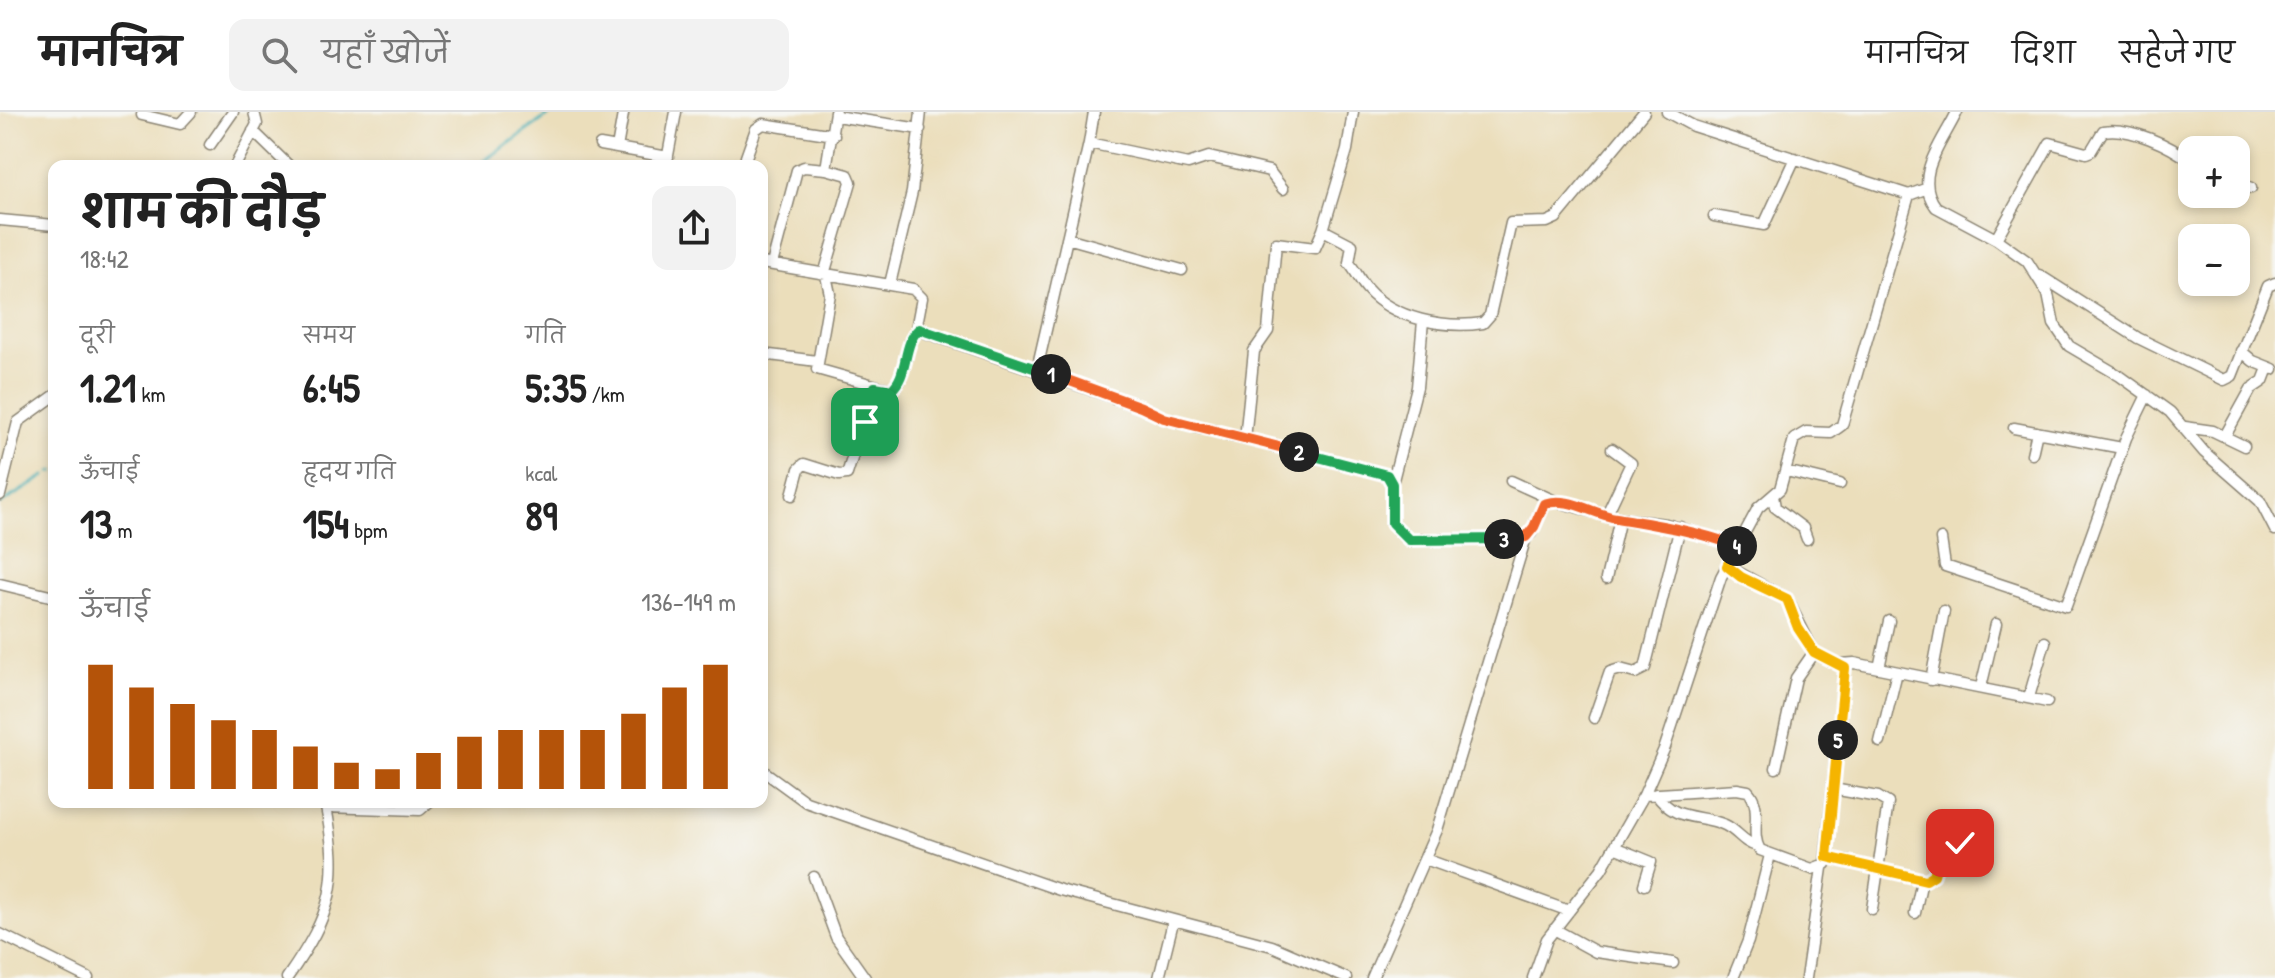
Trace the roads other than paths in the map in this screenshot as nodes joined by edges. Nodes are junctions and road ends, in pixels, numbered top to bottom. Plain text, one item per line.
1 (191, 112) edge
2 (233, 112) edge
3 (676, 112) edge
4 (921, 112) edge
5 (1094, 112) edge
6 (1353, 112) edge
7 (1644, 112) edge
8 (1667, 112) edge
9 (1957, 112) edge
10 (259, 114) edge
11 (623, 114) dead end
12 (835, 114) edge
13 (142, 115) dead end
14 (920, 129) junction
15 (253, 131) junction
16 (834, 135) junction
17 (1089, 143) junction
18 (210, 145) dead end
19 (600, 145) dead end
20 (617, 148) junction
21 (2178, 153) edge
22 (746, 157) dead end
23 (1795, 158) junction
24 (238, 160) edge
25 (283, 160) edge
26 (663, 160) edge
27 (667, 160) edge
28 (826, 169) junction
29 (1283, 189) dead end
30 (1925, 189) junction
31 (1909, 195) junction
32 (1714, 216) dead end
33 (0, 220) edge
34 (48, 224) edge
35 (1323, 230) junction
36 (1067, 238) junction
37 (1996, 239) junction
38 (768, 261) edge
39 (768, 264) edge
40 (1182, 270) dead end
41 (825, 271) junction
42 (2037, 274) junction
43 (2275, 283) edge
44 (890, 284) junction
45 (1423, 321) junction
46 (919, 329) junction
47 (2241, 351) junction
48 (768, 355) edge
49 (817, 361) junction
50 (1037, 369) junction
51 (2272, 369) edge
52 (875, 387) junction
53 (2147, 395) junction
54 (48, 400) edge
55 (2185, 427) junction
56 (2014, 428) dead end
57 (2037, 432) junction
58 (2225, 436) junction
59 (1245, 439) junction
60 (2244, 446) dead end
61 (2122, 448) junction
62 (1612, 449) dead end
63 (2032, 454) dead end
64 (4, 460) edge
65 (1786, 471) junction
66 (1511, 481) dead end
67 (1392, 484) junction
68 (1840, 484) dead end
69 (0, 495) edge
70 (792, 495) dead end
71 (1773, 496) junction
72 (1555, 501) junction
73 (1606, 516) junction
74 (1620, 518) junction
75 (1680, 527) junction
76 (2275, 530) edge
77 (1526, 537) junction
78 (1807, 539) dead end
79 (1941, 539) dead end
80 (1738, 546) junction
81 (1727, 566) junction
82 (1606, 579) dead end
83 (0, 584) edge
84 (48, 594) edge
85 (1944, 611) dead end
86 (1889, 621) dead end
87 (1996, 624) dead end
88 (2045, 642) dead end
89 (1814, 652) junction
90 (1841, 664) junction
91 (1879, 668) junction
92 (1897, 672) junction
93 (1931, 680) junction
94 (1981, 687) junction
95 (2029, 697) junction
96 (2047, 702) dead end
97 (1594, 718) dead end
98 (1880, 742) dead end
99 (1776, 768) dead end
100 (768, 774) edge
101 (1833, 789) junction
102 (1656, 794) junction
103 (1644, 795) junction
104 (326, 808) edge
105 (1964, 819) dead end
106 (1757, 846) junction
107 (1614, 847) junction
108 (1770, 855) junction
109 (1425, 859) junction
110 (1824, 862) junction
111 (1880, 870) junction
112 (814, 877) dead end
113 (1922, 880) junction
114 (1644, 885) dead end
115 (1872, 909) dead end
116 (1569, 911) junction
117 (1915, 913) dead end
118 (1173, 922) junction
119 (1554, 929) junction
120 (0, 934) edge
121 (1673, 963) dead end
122 (88, 978) edge
123 (287, 978) edge
124 (865, 978) edge
125 (1159, 978) edge
126 (1346, 978) edge
127 (1372, 978) edge
128 (1533, 978) edge
129 (1733, 978) edge
130 (1806, 978) edge

1 - 13 street
2 - 18 street
3 - 27 street
4 - 14 street
5 - 17 street
6 - 35 street
7 - 45 street
8 - 23 street
9 - 30 street
10 - 15 street
11 - 20 street
12 - 14 street
12 - 16 street
14 - 44 street
15 - 24 street
15 - 25 street
16 - 22 street
16 - 28 street
17 - 29 street
17 - 36 street
19 - 20 street
20 - 26 street
21 - 37 street
23 - 31 street
23 - 32 street
28 - 38 street
28 - 41 street
30 - 31 street
30 - 37 street
31 - 65 street
33 - 34 street
35 - 45 street
35 - 59 street
36 - 40 street
36 - 50 street
37 - 42 street
39 - 41 street
41 - 44 street
41 - 49 street
42 - 47 street
42 - 53 street
43 - 47 street
44 - 46 street
45 - 67 street
46 - 50 street
46 - 52 street
47 - 51 street
48 - 49 street
49 - 52 street
50 - 59 street
51 - 58 street
52 - 70 street
53 - 55 street
53 - 61 street
54 - 64 street
55 - 58 street
55 - 76 street
56 - 57 street
57 - 61 street
57 - 63 street
58 - 60 street
59 - 67 street
61 - 79 street
62 - 73 street
64 - 69 street
65 - 68 street
65 - 71 street
66 - 72 street
67 - 77 street
71 - 78 street
71 - 80 street
72 - 73 street
72 - 77 street
73 - 74 street
74 - 75 street
74 - 82 street
75 - 80 street
75 - 97 street
77 - 109 street
80 - 81 street
81 - 89 street
81 - 103 street
83 - 84 street
85 - 93 street
86 - 91 street
87 - 94 street
88 - 95 street
89 - 90 street
89 - 99 street
90 - 91 street
90 - 101 street
91 - 92 street
92 - 93 street
92 - 98 street
93 - 94 street
94 - 95 street
95 - 96 street
100 - 118 street
101 - 110 street
101 - 111 street
102 - 103 street
102 - 106 street
102 - 106 street
103 - 107 street
104 - 123 street
105 - 113 street
106 - 108 street
107 - 114 street
107 - 116 street
108 - 110 street
108 - 129 street
109 - 116 street
109 - 127 street
110 - 111 street
110 - 130 street
111 - 113 street
111 - 115 street
112 - 124 street
113 - 117 street
116 - 119 street
118 - 125 street
118 - 126 street
119 - 121 street
119 - 128 street
120 - 122 street

